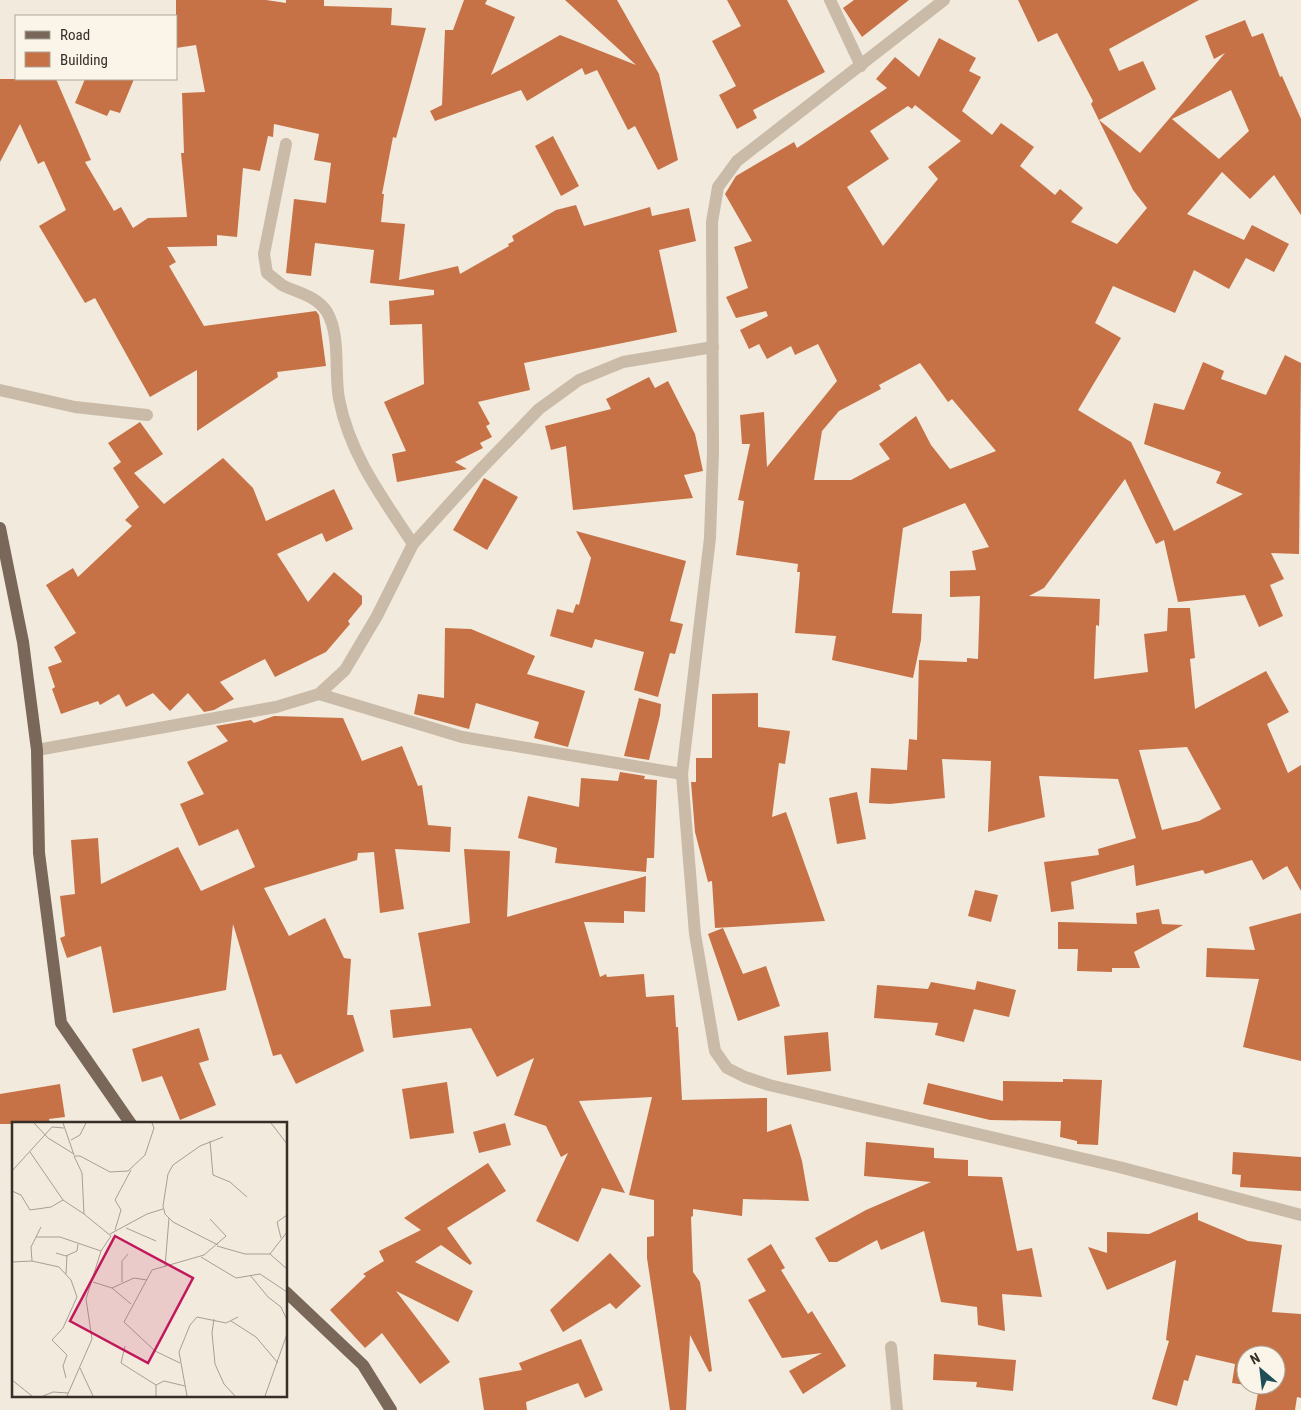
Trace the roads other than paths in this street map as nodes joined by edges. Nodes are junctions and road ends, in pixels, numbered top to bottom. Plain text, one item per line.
1 (830, 0) edge
2 (944, 0) edge
3 (861, 66) junction
4 (286, 144) dead end
5 (713, 347) junction
6 (0, 390) edge
7 (147, 415) dead end
8 (0, 528) edge
9 (413, 544) junction
10 (319, 694) junction
11 (38, 750) junction
12 (682, 774) junction
13 (130, 1122) edge
14 (1301, 1215) edge
15 (288, 1294) edge
16 (891, 1347) dead end
17 (391, 1410) edge
18 (896, 1410) edge

1 - 3 street
2 - 3 street
3 - 5 street
4 - 9 street
5 - 9 street
5 - 12 street
6 - 7 street
8 - 11 main road
9 - 10 street
10 - 11 street
10 - 12 street
11 - 13 main road
12 - 14 street
15 - 17 main road
16 - 18 street

